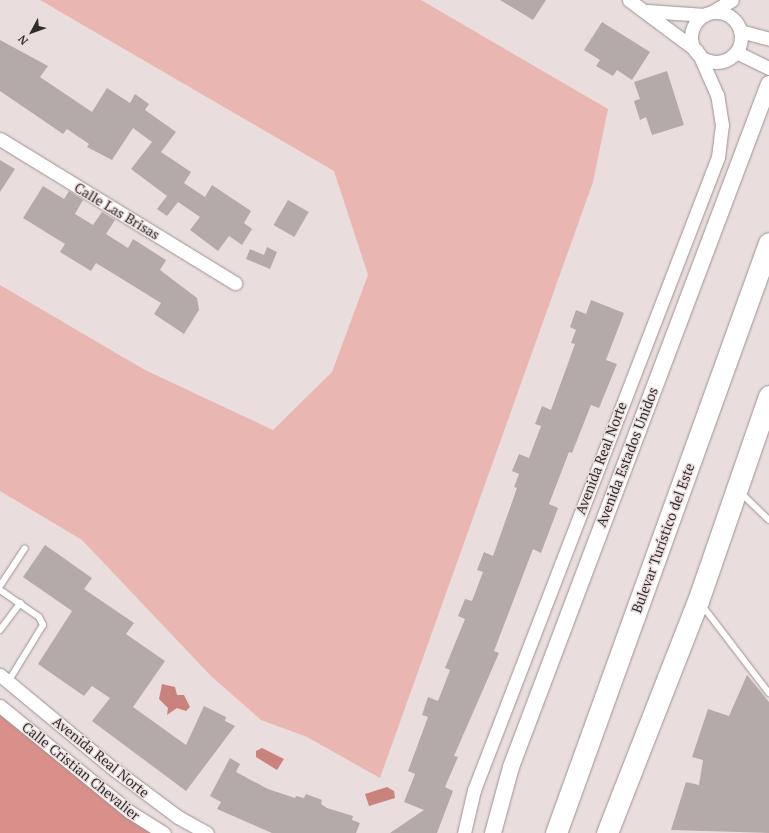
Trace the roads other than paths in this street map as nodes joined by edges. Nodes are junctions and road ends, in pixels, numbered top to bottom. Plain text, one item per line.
1 (629, 0) edge
2 (732, 0) edge
3 (738, 0) edge
4 (647, 10) junction
5 (707, 14) junction
6 (732, 18) junction
7 (740, 31) junction
8 (769, 39) edge
9 (697, 52) junction
10 (736, 52) junction
11 (722, 61) junction
12 (769, 68) edge
13 (712, 82) junction
14 (769, 84) edge
15 (0, 139) edge
16 (769, 243) edge
17 (235, 283) dead end
18 (769, 396) edge
19 (765, 417) edge
20 (737, 488) junction
21 (769, 520) edge
22 (25, 548) dead end
23 (0, 586) edge
24 (0, 590) edge
25 (698, 601) junction
26 (20, 603) junction
27 (0, 630) edge
28 (4, 679) edge
29 (769, 693) edge
30 (0, 706) edge
31 (612, 827) edge
32 (164, 833) edge
33 (207, 833) edge
34 (464, 833) edge
35 (493, 833) edge
36 (556, 833) edge

1 - 4 street
2 - 5 street
3 - 6 street
4 - 5 street
4 - 9 street
5 - 6 street
5 - 9 street
6 - 7 street
7 - 8 street
7 - 10 street
9 - 11 street
9 - 13 street, Avenida Real Norte
10 - 11 street
10 - 12 street
11 - 13 street
13 - 34 street, Avenida Real Norte
14 - 35 street, Avenida Estados Unidos
15 - 17 street, Calle Las Brisas
16 - 36 highway, Bulevar Turístico del Este
18 - 19 highway
19 - 20 highway
20 - 21 lane
20 - 25 highway
22 - 23 lane
24 - 26 lane
25 - 29 lane
25 - 31 highway
26 - 27 lane
26 - 28 lane
28 - 33 street, Avenida Real Norte
30 - 32 street, Calle Cristian Chevalier

